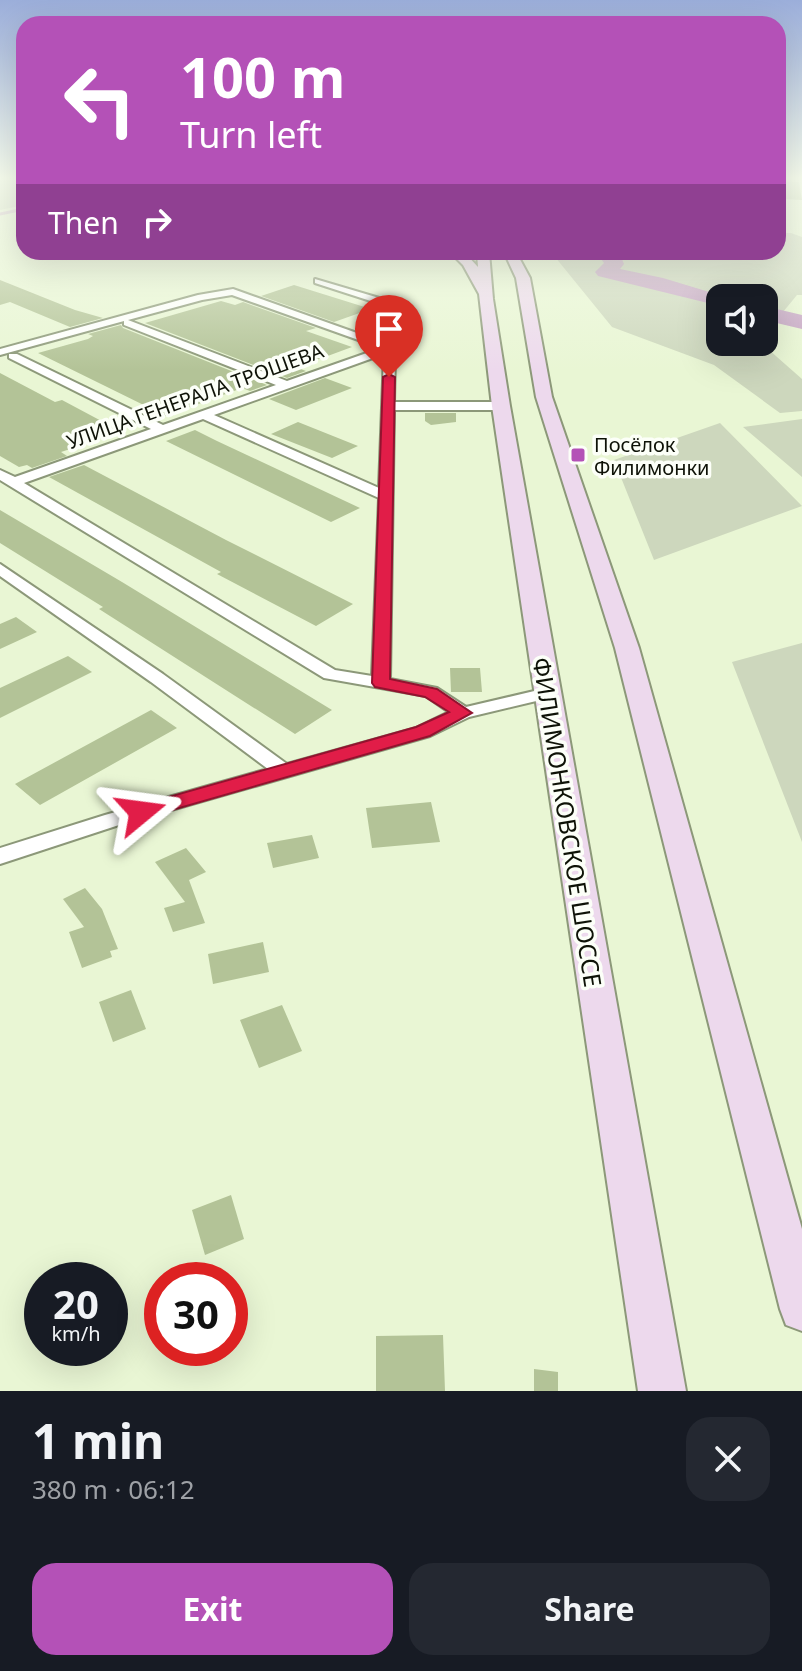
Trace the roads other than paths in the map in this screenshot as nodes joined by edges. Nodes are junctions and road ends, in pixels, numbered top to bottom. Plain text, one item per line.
1 (465, 260) edge
2 (484, 260) edge
3 (514, 260) edge
4 (318, 281) dead end
5 (486, 299) junction
6 (128, 323) dead end
7 (390, 348) junction
8 (6, 354) edge
9 (284, 384) junction
10 (389, 406) junction
11 (501, 406) junction
12 (201, 414) junction
13 (161, 429) junction
14 (7, 478) edge
15 (387, 496) junction
16 (0, 569) edge
17 (381, 683) junction
18 (547, 693) junction
19 (463, 713) junction
20 (283, 771) junction
21 (0, 856) edge
22 (802, 1309) edge
23 (662, 1391) edge

1 - 5 main road
2 - 5 main road, ФИЛИМОНКОВСКОЕ ШОССЕ
3 - 22 main road
4 - 7 street
5 - 11 main road, ФИЛИМОНКОВСКОЕ ШОССЕ
6 - 9 street
7 - 8 street
7 - 9 street, УЛИЦА ГЕНЕРАЛА ТРОШЕВА
7 - 10 street
8 - 13 street
9 - 12 street, УЛИЦА ГЕНЕРАЛА ТРОШЕВА
10 - 11 street
10 - 15 street
11 - 18 main road, ФИЛИМОНКОВСКОЕ ШОССЕ
12 - 13 street, УЛИЦА ГЕНЕРАЛА ТРОШЕВА
12 - 15 street
13 - 14 street, УЛИЦА ГЕНЕРАЛА ТРОШЕВА
14 - 17 street
15 - 17 street
16 - 20 street
17 - 19 street
18 - 19 street
18 - 23 main road, ФИЛИМОНКОВСКОЕ ШОССЕ
19 - 20 street
20 - 21 street

